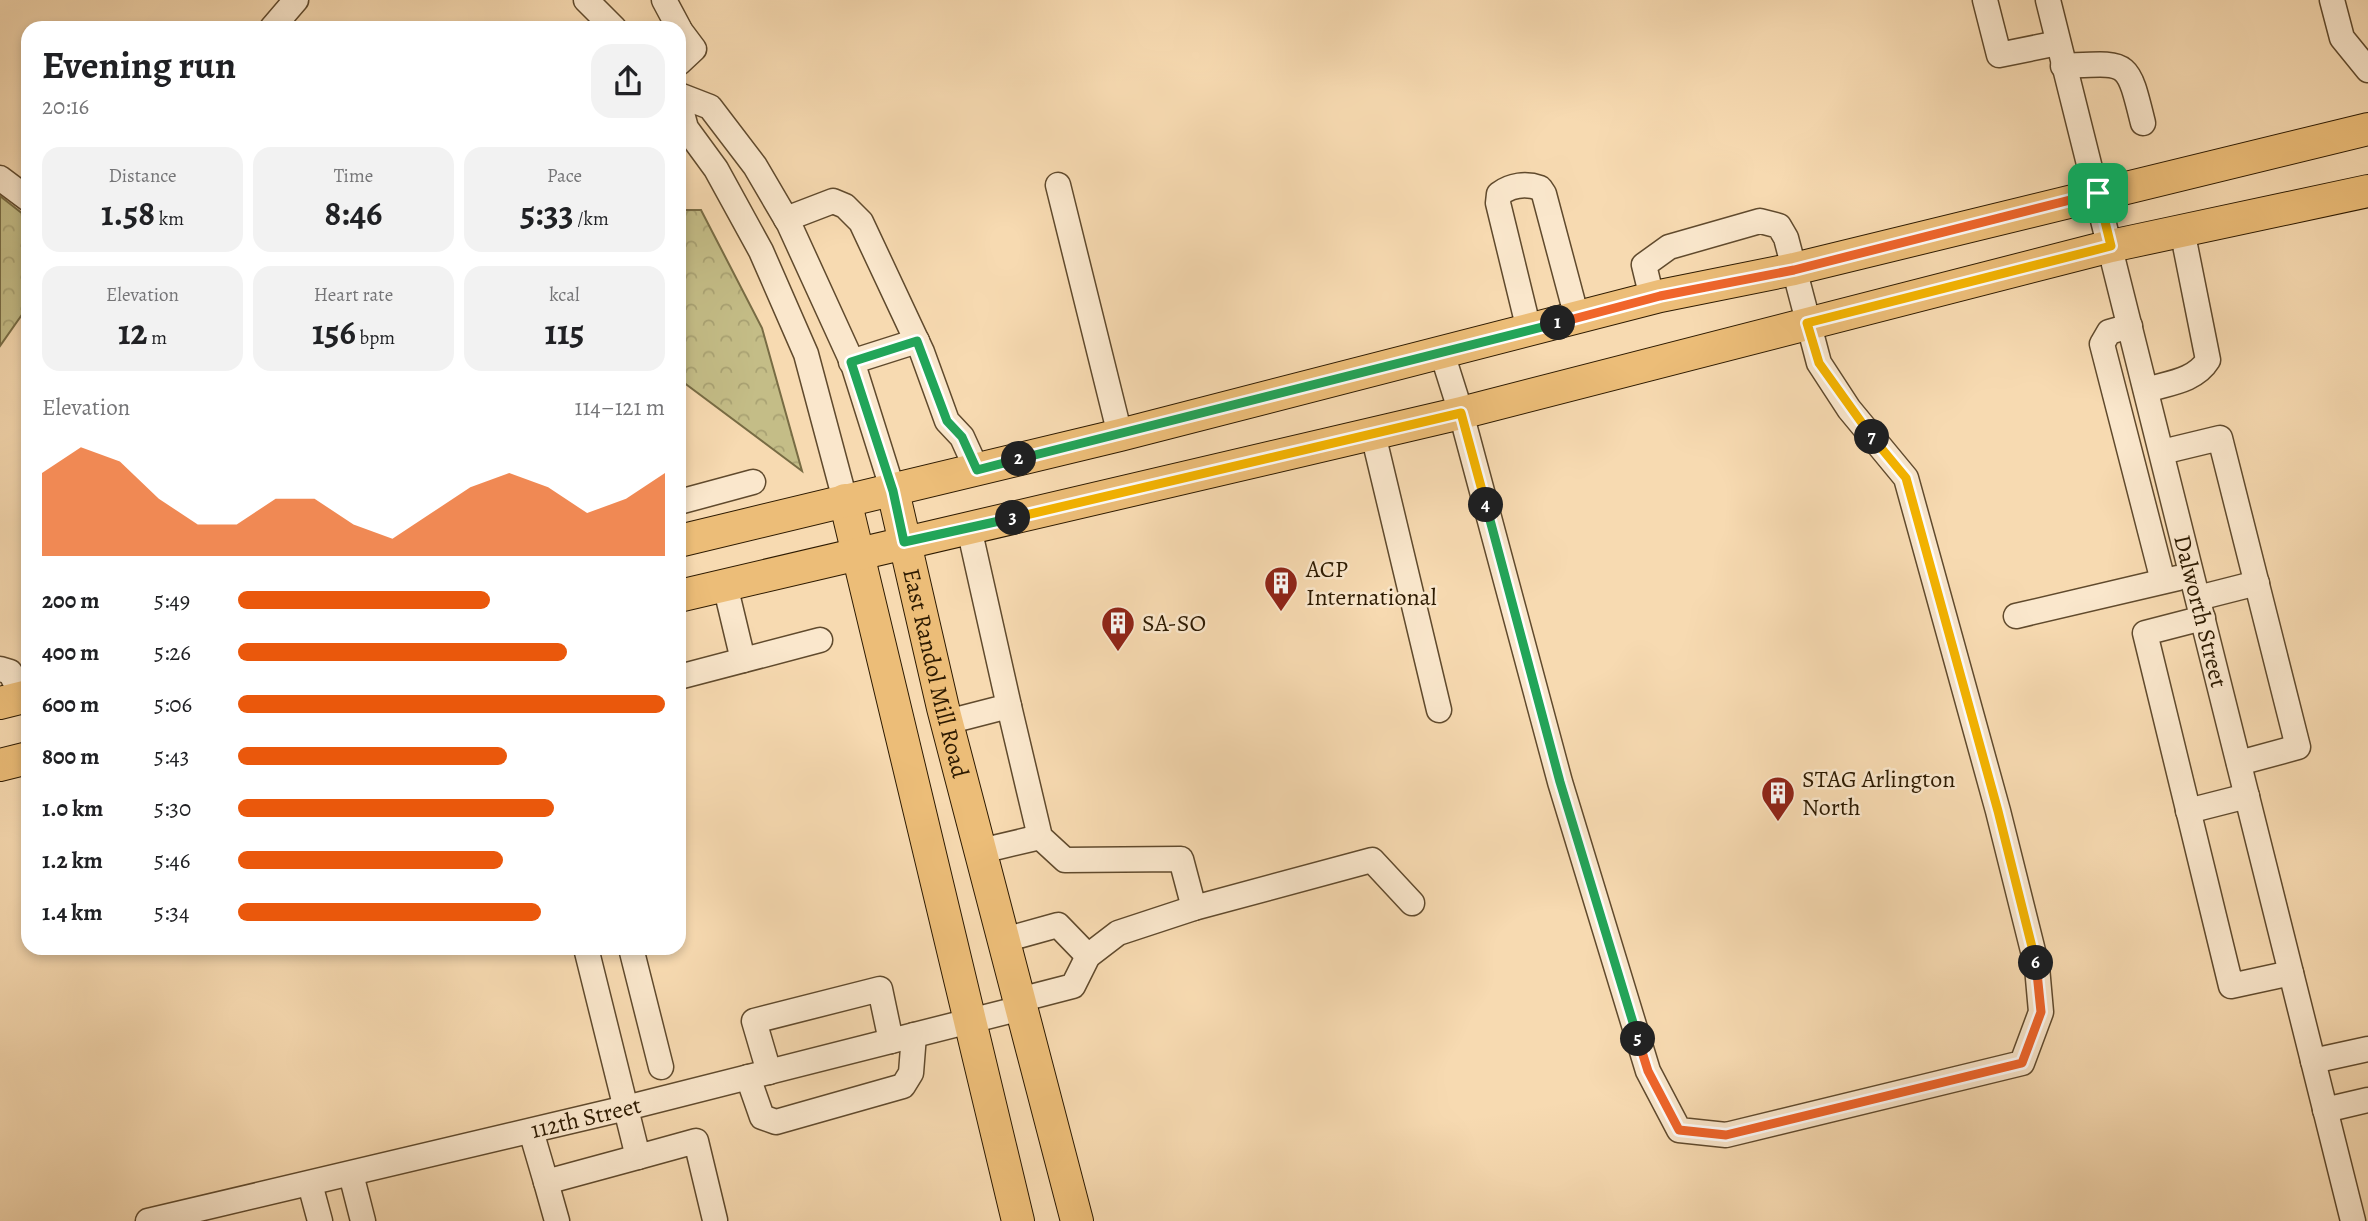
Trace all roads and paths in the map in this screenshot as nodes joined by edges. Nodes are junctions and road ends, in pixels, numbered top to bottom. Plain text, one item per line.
1 (296, 0) edge
2 (586, 0) edge
3 (664, 0) edge
4 (1985, 0) edge
5 (2048, 0) edge
6 (2332, 0) edge
7 (278, 21) edge
8 (607, 21) edge
9 (675, 21) edge
10 (686, 38) edge
11 (2061, 54) junction
12 (686, 56) edge
13 (2368, 70) edge
14 (686, 98) edge
15 (2143, 123) dead end
16 (686, 128) edge
17 (2368, 130) edge
18 (0, 177) edge
19 (1058, 185) dead end
20 (2368, 191) edge
21 (2098, 193) junction
22 (21, 194) edge
23 (786, 219) junction
24 (2182, 230) junction
25 (2111, 246) junction
26 (1794, 270) junction
27 (1652, 298) junction
28 (1577, 318) junction
29 (1807, 323) junction
30 (2130, 326) junction
31 (1529, 330) junction
32 (917, 341) junction
33 (1442, 353) junction
34 (851, 362) junction
35 (2146, 390) junction
36 (1461, 413) junction
37 (1373, 434) junction
38 (1120, 435) junction
39 (2162, 452) junction
40 (977, 470) junction
41 (753, 482) dead end
42 (893, 491) junction
43 (686, 500) edge
44 (845, 500) junction
45 (2177, 514) junction
46 (2147, 522) junction
47 (969, 528) junction
48 (686, 539) edge
49 (904, 542) junction
50 (858, 552) junction
51 (2163, 582) junction
52 (2257, 583) junction
53 (724, 585) junction
54 (686, 594) edge
55 (2198, 597) junction
56 (2016, 616) dead end
57 (820, 640) dead end
58 (743, 660) junction
59 (0, 669) edge
60 (686, 675) edge
61 (17, 699) edge
62 (1009, 706) junction
63 (1439, 710) dead end
64 (947, 722) junction
65 (21, 760) edge
66 (2239, 763) junction
67 (0, 765) edge
68 (2248, 796) junction
69 (2188, 811) junction
70 (1040, 837) junction
71 (981, 851) junction
72 (1412, 903) dead end
73 (1194, 908) junction
74 (1003, 940) junction
75 (588, 955) edge
76 (633, 955) edge
77 (1088, 956) junction
78 (2291, 973) junction
79 (1020, 1004) junction
80 (970, 1021) junction
81 (903, 1038) junction
82 (2368, 1049) edge
83 (2313, 1061) junction
84 (661, 1068) dead end
85 (758, 1074) junction
86 (2368, 1100) edge
87 (626, 1108) junction
88 (2325, 1110) junction
89 (531, 1131) junction
90 (638, 1157) junction
91 (351, 1174) junction
92 (546, 1182) junction
93 (310, 1184) junction
94 (210, 1214) edge
95 (715, 1220) edge
96 (148, 1221) edge
97 (320, 1221) edge
98 (363, 1221) edge
99 (557, 1221) edge
100 (1018, 1221) edge
101 (1077, 1221) edge
102 (2353, 1221) edge

1 - 7 street
2 - 8 street
3 - 9 street
4 - 11 street
5 - 11 street, Dalworth Street
6 - 13 street
10 - 12 street
11 - 15 street
11 - 21 street, Dalworth Street
14 - 23 street, East Randol Mill Road
16 - 44 street, East Randol Mill Road
17 - 21 main road
18 - 22 street
19 - 38 street
20 - 24 main road
21 - 25 street, Dalworth Street
21 - 26 main road
23 - 32 street
23 - 34 street, East Randol Mill Road
24 - 25 main road
24 - 35 street
25 - 29 main road
25 - 30 street, Dalworth Street
26 - 27 main road
26 - 27 street
26 - 29 street
27 - 28 main road
28 - 31 main road
28 - 31 street
29 - 36 main road
29 - 36 street
30 - 35 street, Dalworth Street
30 - 46 street
31 - 33 main road
32 - 34 street
32 - 40 street
33 - 36 street
33 - 38 main road
34 - 42 street, East Randol Mill Road
35 - 39 street, Dalworth Street
36 - 37 main road
37 - 47 main road
37 - 63 street
38 - 40 main road
39 - 45 street, Dalworth Street
39 - 52 street
40 - 42 main road
41 - 43 street
42 - 44 main road
42 - 49 main road, East Randol Mill Road
44 - 48 main road
44 - 50 main road, East Randol Mill Road
45 - 46 street
45 - 55 street, Dalworth Street
46 - 51 street
47 - 49 main road
47 - 62 street
49 - 50 main road
49 - 64 main road, East Randol Mill Road
50 - 53 main road
50 - 80 main road, East Randol Mill Road
51 - 55 street
51 - 56 street
52 - 55 street
52 - 66 street
53 - 54 main road
53 - 58 street
55 - 66 street, Dalworth Street
55 - 69 street
57 - 58 street
58 - 60 street
59 - 61 street
62 - 64 street
62 - 70 street
64 - 71 main road, East Randol Mill Road
65 - 67 main road
66 - 68 street, Dalworth Street
68 - 69 street
68 - 78 street, Dalworth Street
69 - 78 street
70 - 71 street
70 - 73 street
71 - 74 main road, East Randol Mill Road
72 - 73 street
73 - 77 street
74 - 77 street
74 - 79 main road, East Randol Mill Road
75 - 87 street
76 - 84 street
77 - 79 street, 112th Street
78 - 83 street, Dalworth Street
79 - 80 street, 112th Street
79 - 101 main road, East Randol Mill Road
80 - 81 street, 112th Street
80 - 100 main road, East Randol Mill Road
81 - 85 street, 112th Street
81 - 85 street
81 - 85 street
82 - 83 street
83 - 88 street, Dalworth Street
85 - 87 street, 112th Street
86 - 88 street
87 - 89 street, 112th Street
87 - 90 street
88 - 102 street, Dalworth Street
89 - 91 street, 112th Street
89 - 92 street
90 - 92 street
90 - 95 street
91 - 93 street, 112th Street
91 - 98 street
92 - 99 street
93 - 94 street, 112th Street
93 - 97 street
94 - 96 street, 112th Street

